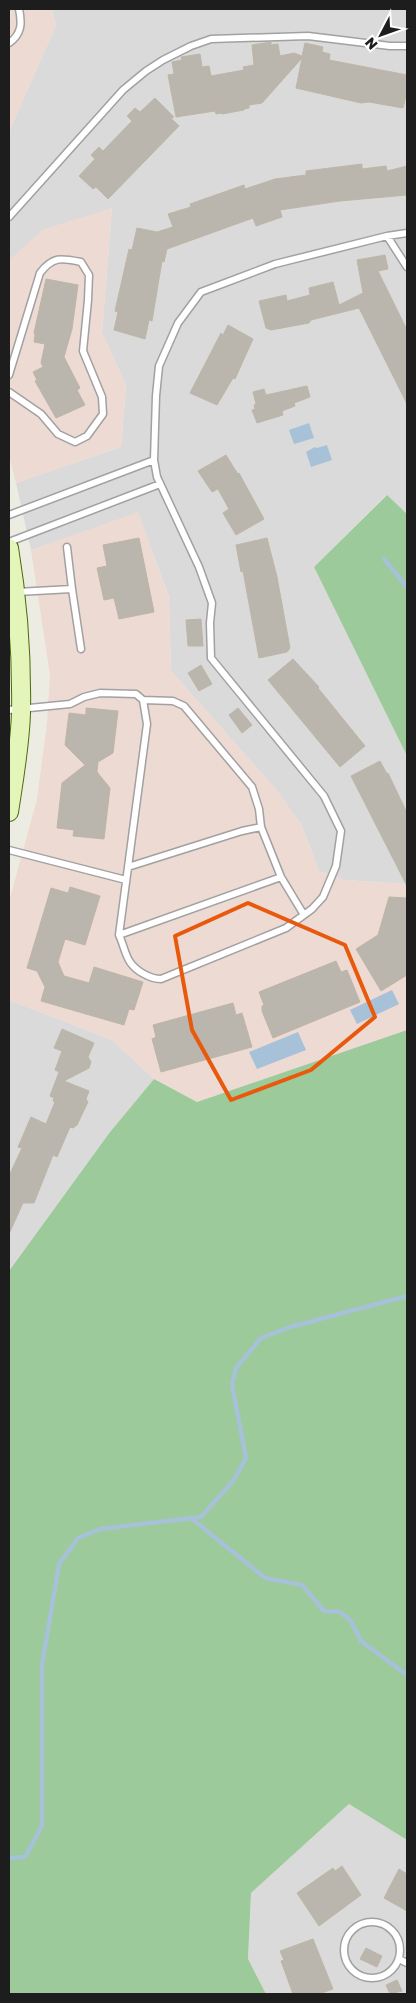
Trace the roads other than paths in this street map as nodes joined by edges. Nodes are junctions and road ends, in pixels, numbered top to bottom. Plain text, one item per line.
1 (19, 9) edge
2 (9, 43) edge
3 (407, 46) edge
4 (9, 217) edge
5 (407, 233) edge
6 (387, 236) junction
7 (407, 267) edge
8 (9, 375) edge
9 (9, 392) edge
10 (154, 460) junction
11 (160, 484) junction
12 (9, 515) edge
13 (9, 542) edge
14 (67, 547) dead end
15 (9, 548) edge
16 (72, 589) junction
17 (16, 592) junction
18 (81, 649) dead end
19 (142, 700) junction
20 (15, 710) edge
21 (9, 812) edge
22 (261, 827) junction
23 (9, 850) edge
24 (128, 867) junction
25 (281, 877) junction
26 (126, 880) junction
27 (304, 915) junction
28 (119, 935) junction
29 (399, 1959) junction
30 (407, 1963) edge

1 - 2 lane
3 - 4 lane
5 - 6 lane
6 - 7 lane
6 - 10 lane
8 - 9 lane
10 - 11 lane
10 - 12 lane
11 - 13 lane
11 - 27 lane
14 - 16 lane
15 - 17 main road
16 - 17 lane
16 - 18 lane
17 - 20 main road
19 - 20 lane
19 - 22 lane
19 - 24 lane
20 - 21 main road
22 - 24 lane
22 - 25 lane
23 - 26 lane
24 - 26 lane
25 - 27 lane
25 - 28 lane
26 - 28 lane
27 - 28 lane
29 - 29 lane
29 - 30 lane

